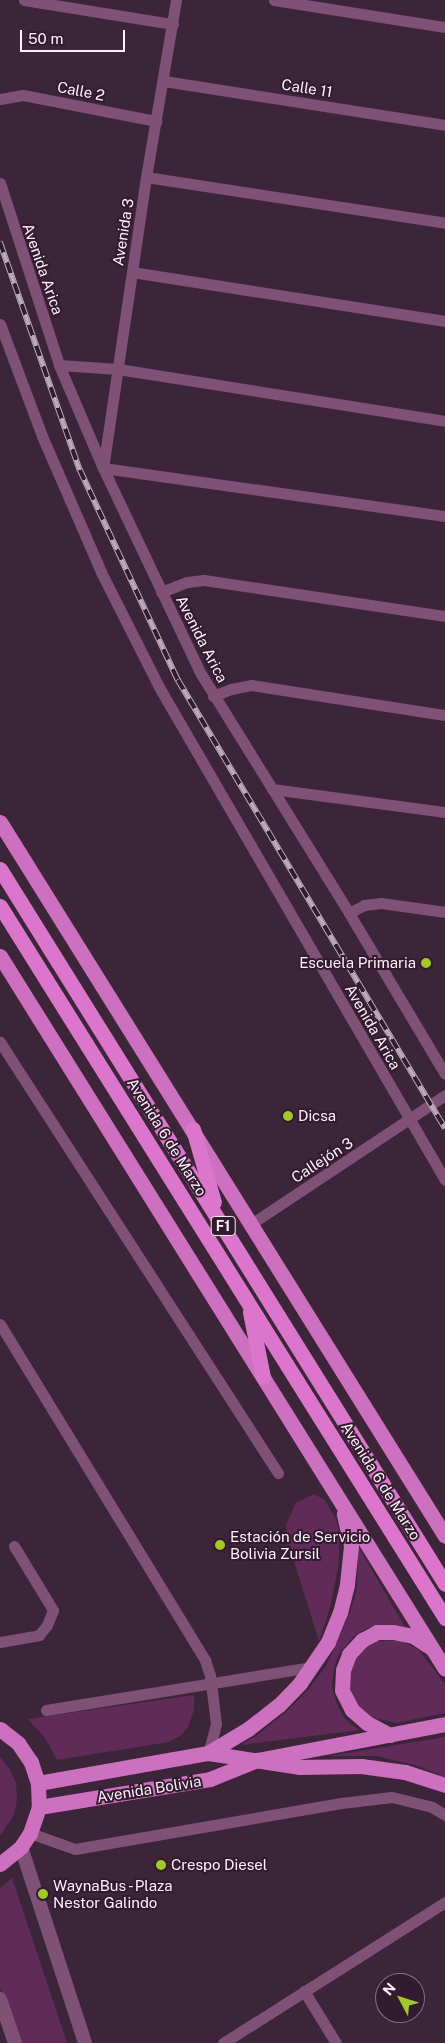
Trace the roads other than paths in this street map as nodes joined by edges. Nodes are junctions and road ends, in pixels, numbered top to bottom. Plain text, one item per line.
1 (24, 0) edge
2 (176, 0) edge
3 (274, 0) edge
4 (173, 24) junction
5 (445, 27) edge
6 (164, 81) junction
7 (0, 99) edge
8 (156, 121) junction
9 (445, 125) edge
10 (146, 177) junction
11 (0, 183) edge
12 (445, 223) edge
13 (132, 272) junction
14 (445, 321) edge
15 (0, 324) edge
16 (59, 365) junction
17 (118, 369) junction
18 (445, 421) edge
19 (103, 468) junction
20 (445, 516) edge
21 (161, 592) junction
22 (445, 616) edge
23 (214, 696) junction
24 (445, 716) edge
25 (272, 789) junction
26 (445, 812) edge
27 (0, 822) edge
28 (0, 869) edge
29 (0, 906) edge
30 (445, 912) edge
31 (349, 913) junction
32 (0, 956) edge
33 (0, 1042) edge
34 (445, 1074) edge
35 (445, 1095) edge
36 (410, 1120) junction
37 (193, 1129) junction
38 (445, 1180) edge
39 (219, 1220) junction
40 (251, 1224) junction
41 (248, 1303) junction
42 (0, 1324) edge
43 (263, 1377) junction
44 (278, 1473) dead end
45 (337, 1494) junction
46 (445, 1536) edge
47 (14, 1546) dead end
48 (445, 1584) edge
49 (445, 1618) edge
50 (0, 1642) edge
51 (432, 1648) junction
52 (311, 1668) junction
53 (445, 1669) edge
54 (212, 1684) junction
55 (46, 1710) dead end
56 (445, 1724) edge
57 (0, 1729) edge
58 (390, 1735) junction
59 (208, 1753) junction
60 (257, 1760) junction
61 (38, 1783) junction
62 (445, 1785) edge
63 (39, 1807) junction
64 (445, 1815) edge
65 (30, 1833) junction
66 (21, 1847) junction
67 (0, 1864) edge
68 (445, 1902) edge
69 (304, 1991) junction
70 (0, 1999) edge
71 (4, 2021) edge
72 (15, 2043) edge
73 (85, 2043) edge
74 (223, 2043) edge
75 (336, 2043) edge

1 - 4 street
2 - 4 street, Avenida 3
3 - 5 street
4 - 6 street, Avenida 3
6 - 8 street, Avenida 3
6 - 9 street, Calle 11
7 - 8 street, Calle 2
8 - 10 street, Avenida 3
10 - 12 street
10 - 13 street, Avenida 3
11 - 16 street, Avenida Arica
13 - 14 street
13 - 17 street, Avenida 3
15 - 36 street, Avenida Arica
16 - 17 street
16 - 19 street, Avenida Arica
17 - 18 street
17 - 19 street, Avenida 3
19 - 20 street
19 - 21 street, Avenida Arica
21 - 22 street
21 - 23 street, Avenida Arica
23 - 24 street
23 - 25 street, Avenida Arica
25 - 26 street
25 - 31 street, Avenida Arica
27 - 37 main road, Avenida 6 de Marzo
28 - 39 highway, Avenida 6 de Marzo / F1
29 - 41 highway, Avenida 6 de Marzo / F1
30 - 31 street
31 - 34 street, Avenida Arica
32 - 43 main road
33 - 44 street
35 - 36 street, Callejón 3
36 - 38 street, Avenida Arica
36 - 40 street, Callejón 3
37 - 39 highway
37 - 40 main road, Avenida 6 de Marzo
39 - 48 highway, Avenida 6 de Marzo / F1
40 - 46 main road, Avenida 6 de Marzo
41 - 43 highway
41 - 49 highway, Avenida 6 de Marzo / F1
42 - 54 street
43 - 45 main road
45 - 51 main road
45 - 52 main road
47 - 50 street
51 - 53 main road
51 - 58 main road
52 - 54 street
52 - 59 main road
54 - 55 street
54 - 59 street
56 - 58 main road, Avenida Bolivia
57 - 61 main road
58 - 60 main road, Avenida Bolivia
59 - 60 main road, Avenida Bolivia
59 - 61 main road, Avenida Bolivia
60 - 62 main road
60 - 63 main road, Avenida Bolivia
61 - 63 main road
63 - 65 main road
64 - 65 street
65 - 66 main road
66 - 67 main road
66 - 73 street
68 - 69 street
69 - 74 street
69 - 75 street
70 - 71 street
71 - 72 street

